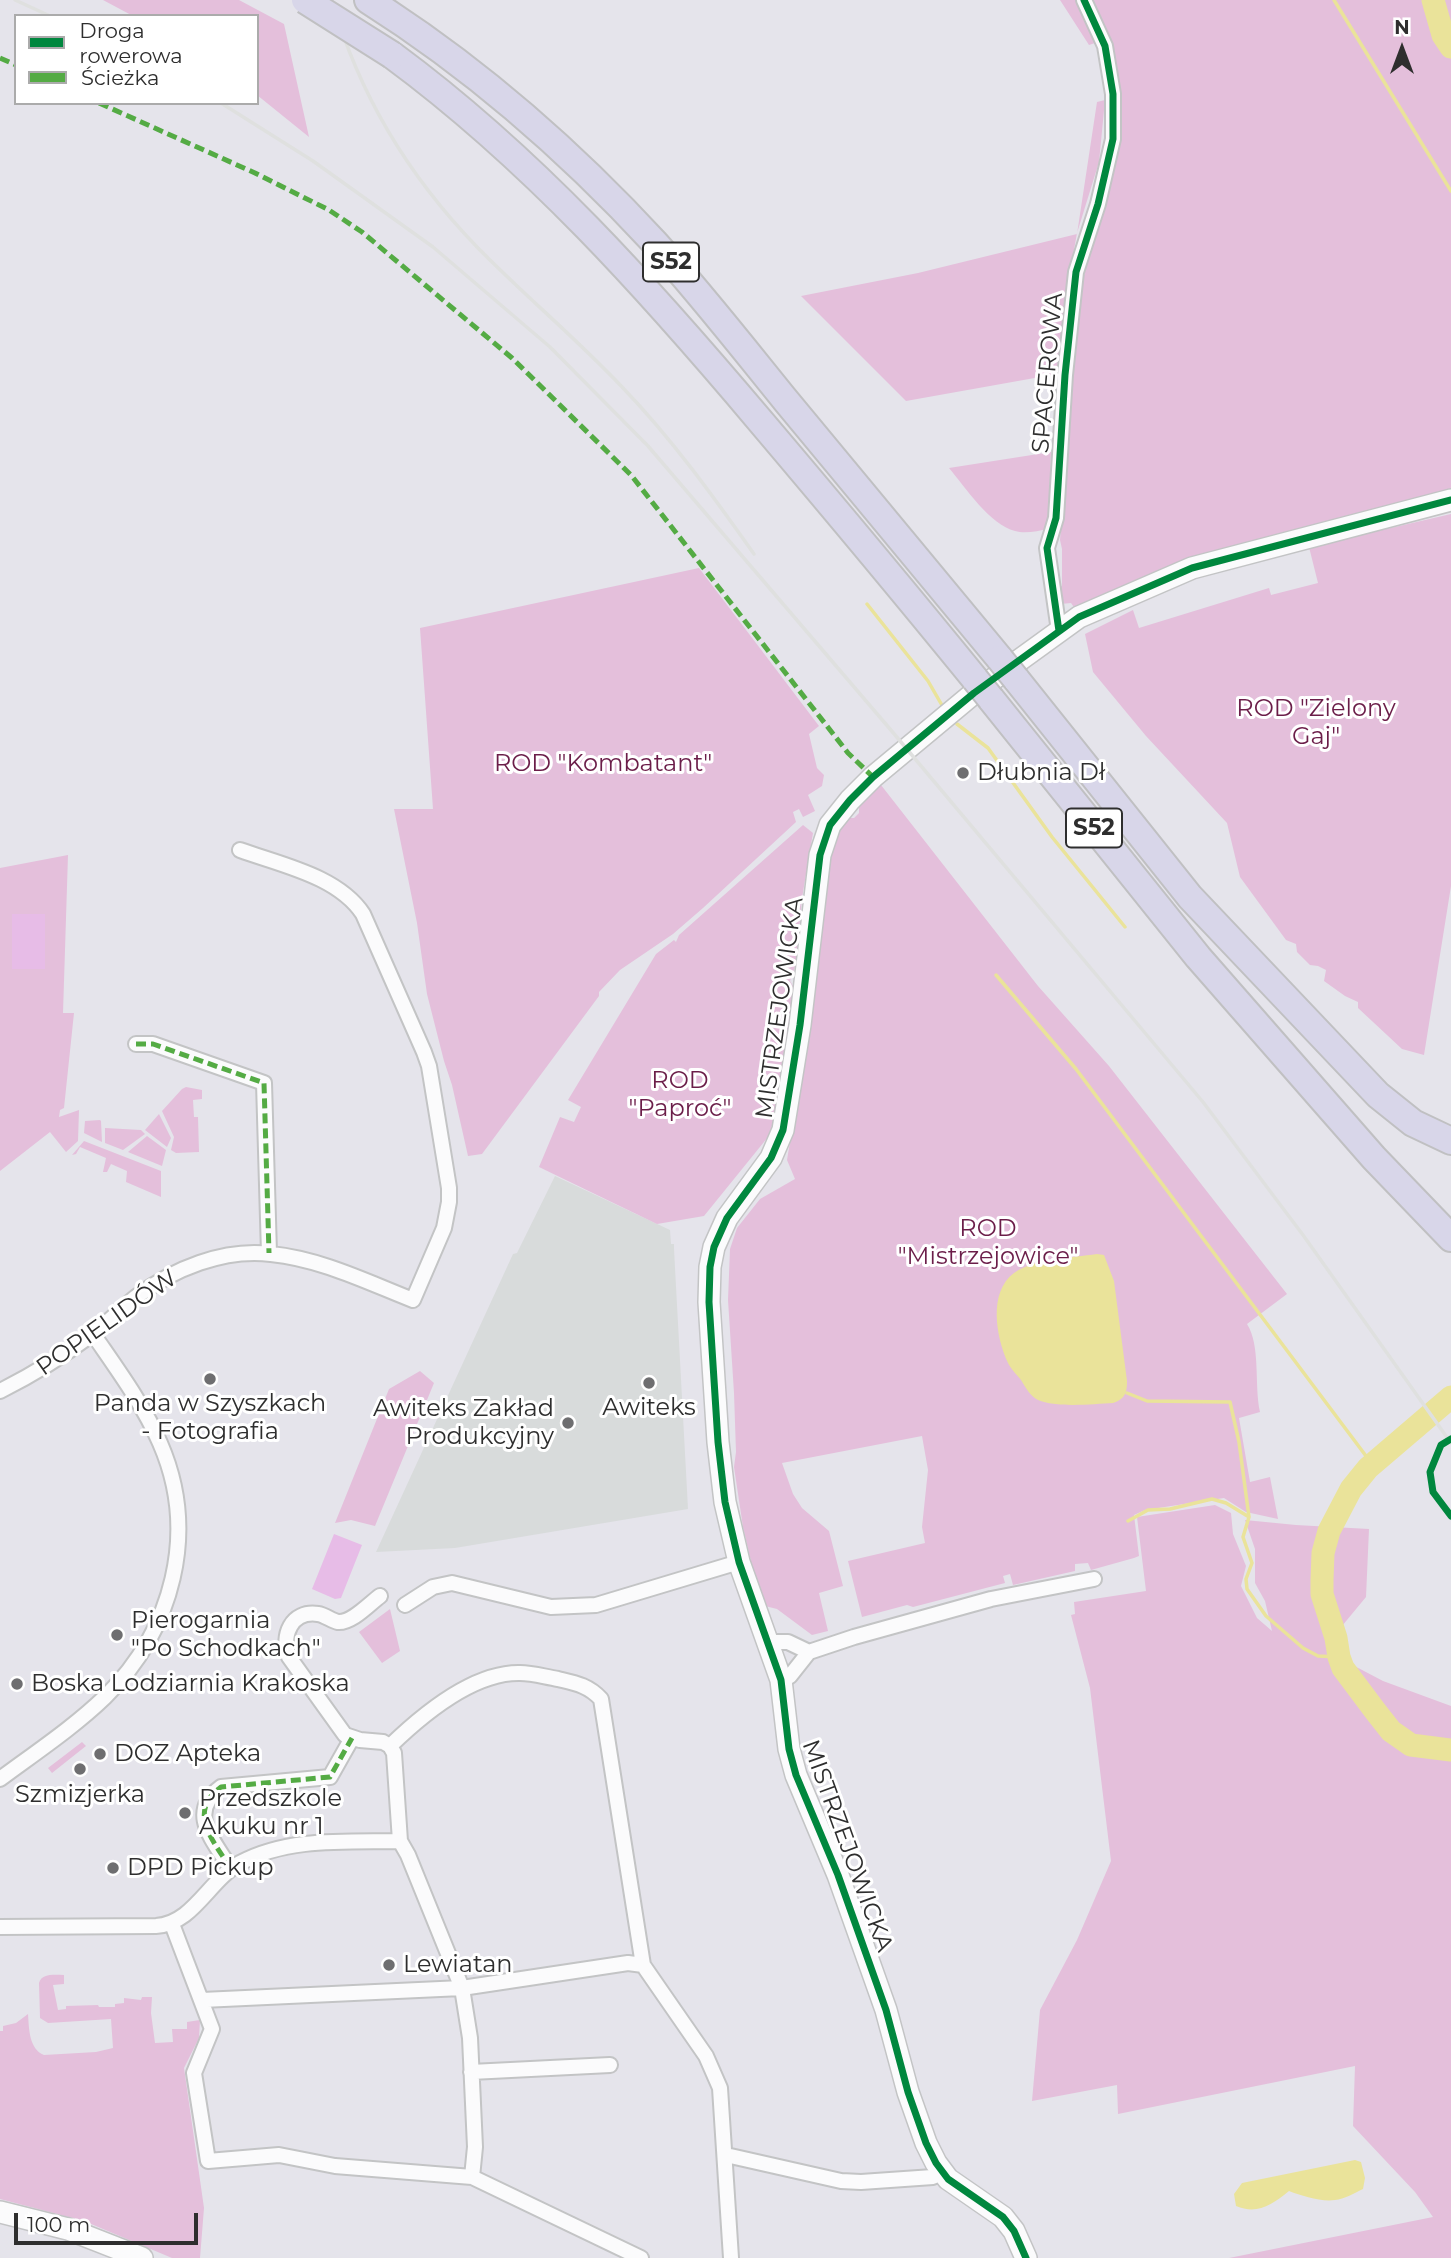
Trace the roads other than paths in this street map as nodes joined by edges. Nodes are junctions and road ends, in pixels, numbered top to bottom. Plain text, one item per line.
1 (305, 0) edge
2 (1084, 0) edge
3 (375, 4) edge
4 (1451, 500) edge
5 (1059, 631) junction
6 (240, 850) dead end
7 (136, 1044) dead end
8 (1451, 1141) edge
9 (1451, 1238) edge
10 (270, 1253) junction
11 (93, 1335) junction
12 (0, 1391) edge
13 (739, 1562) junction
14 (1094, 1579) dead end
15 (380, 1596) dead end
16 (405, 1605) dead end
17 (769, 1642) junction
18 (809, 1652) junction
19 (781, 1680) junction
20 (352, 1738) junction
21 (390, 1746) junction
22 (0, 1779) edge
23 (400, 1841) junction
24 (232, 1868) junction
25 (172, 1924) junction
26 (0, 1927) edge
27 (643, 1965) junction
28 (462, 1988) junction
29 (202, 2000) junction
30 (610, 2066) dead end
31 (471, 2072) junction
32 (726, 2155) junction
33 (942, 2172) junction
34 (472, 2177) junction
35 (0, 2212) edge
36 (142, 2258) edge
37 (641, 2258) edge
38 (732, 2258) edge
39 (1026, 2258) edge

1 - 9 highway, S52, bridge
2 - 5 street, SPACEROWA
3 - 8 highway, S52
4 - 5 street, MISTRZEJOWICKA
5 - 13 street, MISTRZEJOWICKA
6 - 10 street, POPIELIDÓW
7 - 10 street
10 - 11 street, POPIELIDÓW
11 - 12 street, POPIELIDÓW
11 - 22 street
13 - 16 street
13 - 17 street, MISTRZEJOWICKA
14 - 18 street
15 - 20 street
17 - 18 street
17 - 19 street, MISTRZEJOWICKA
18 - 19 street
19 - 33 street, MISTRZEJOWICKA
20 - 21 street
20 - 24 street
21 - 23 street
21 - 27 street
23 - 24 street
23 - 28 street
24 - 25 street
25 - 26 street
25 - 29 street
27 - 28 street
27 - 32 street
28 - 29 street
28 - 31 street
29 - 34 street
30 - 31 street
31 - 34 street
32 - 33 street
32 - 38 street
33 - 39 street, MISTRZEJOWICKA
34 - 37 street
35 - 36 street

